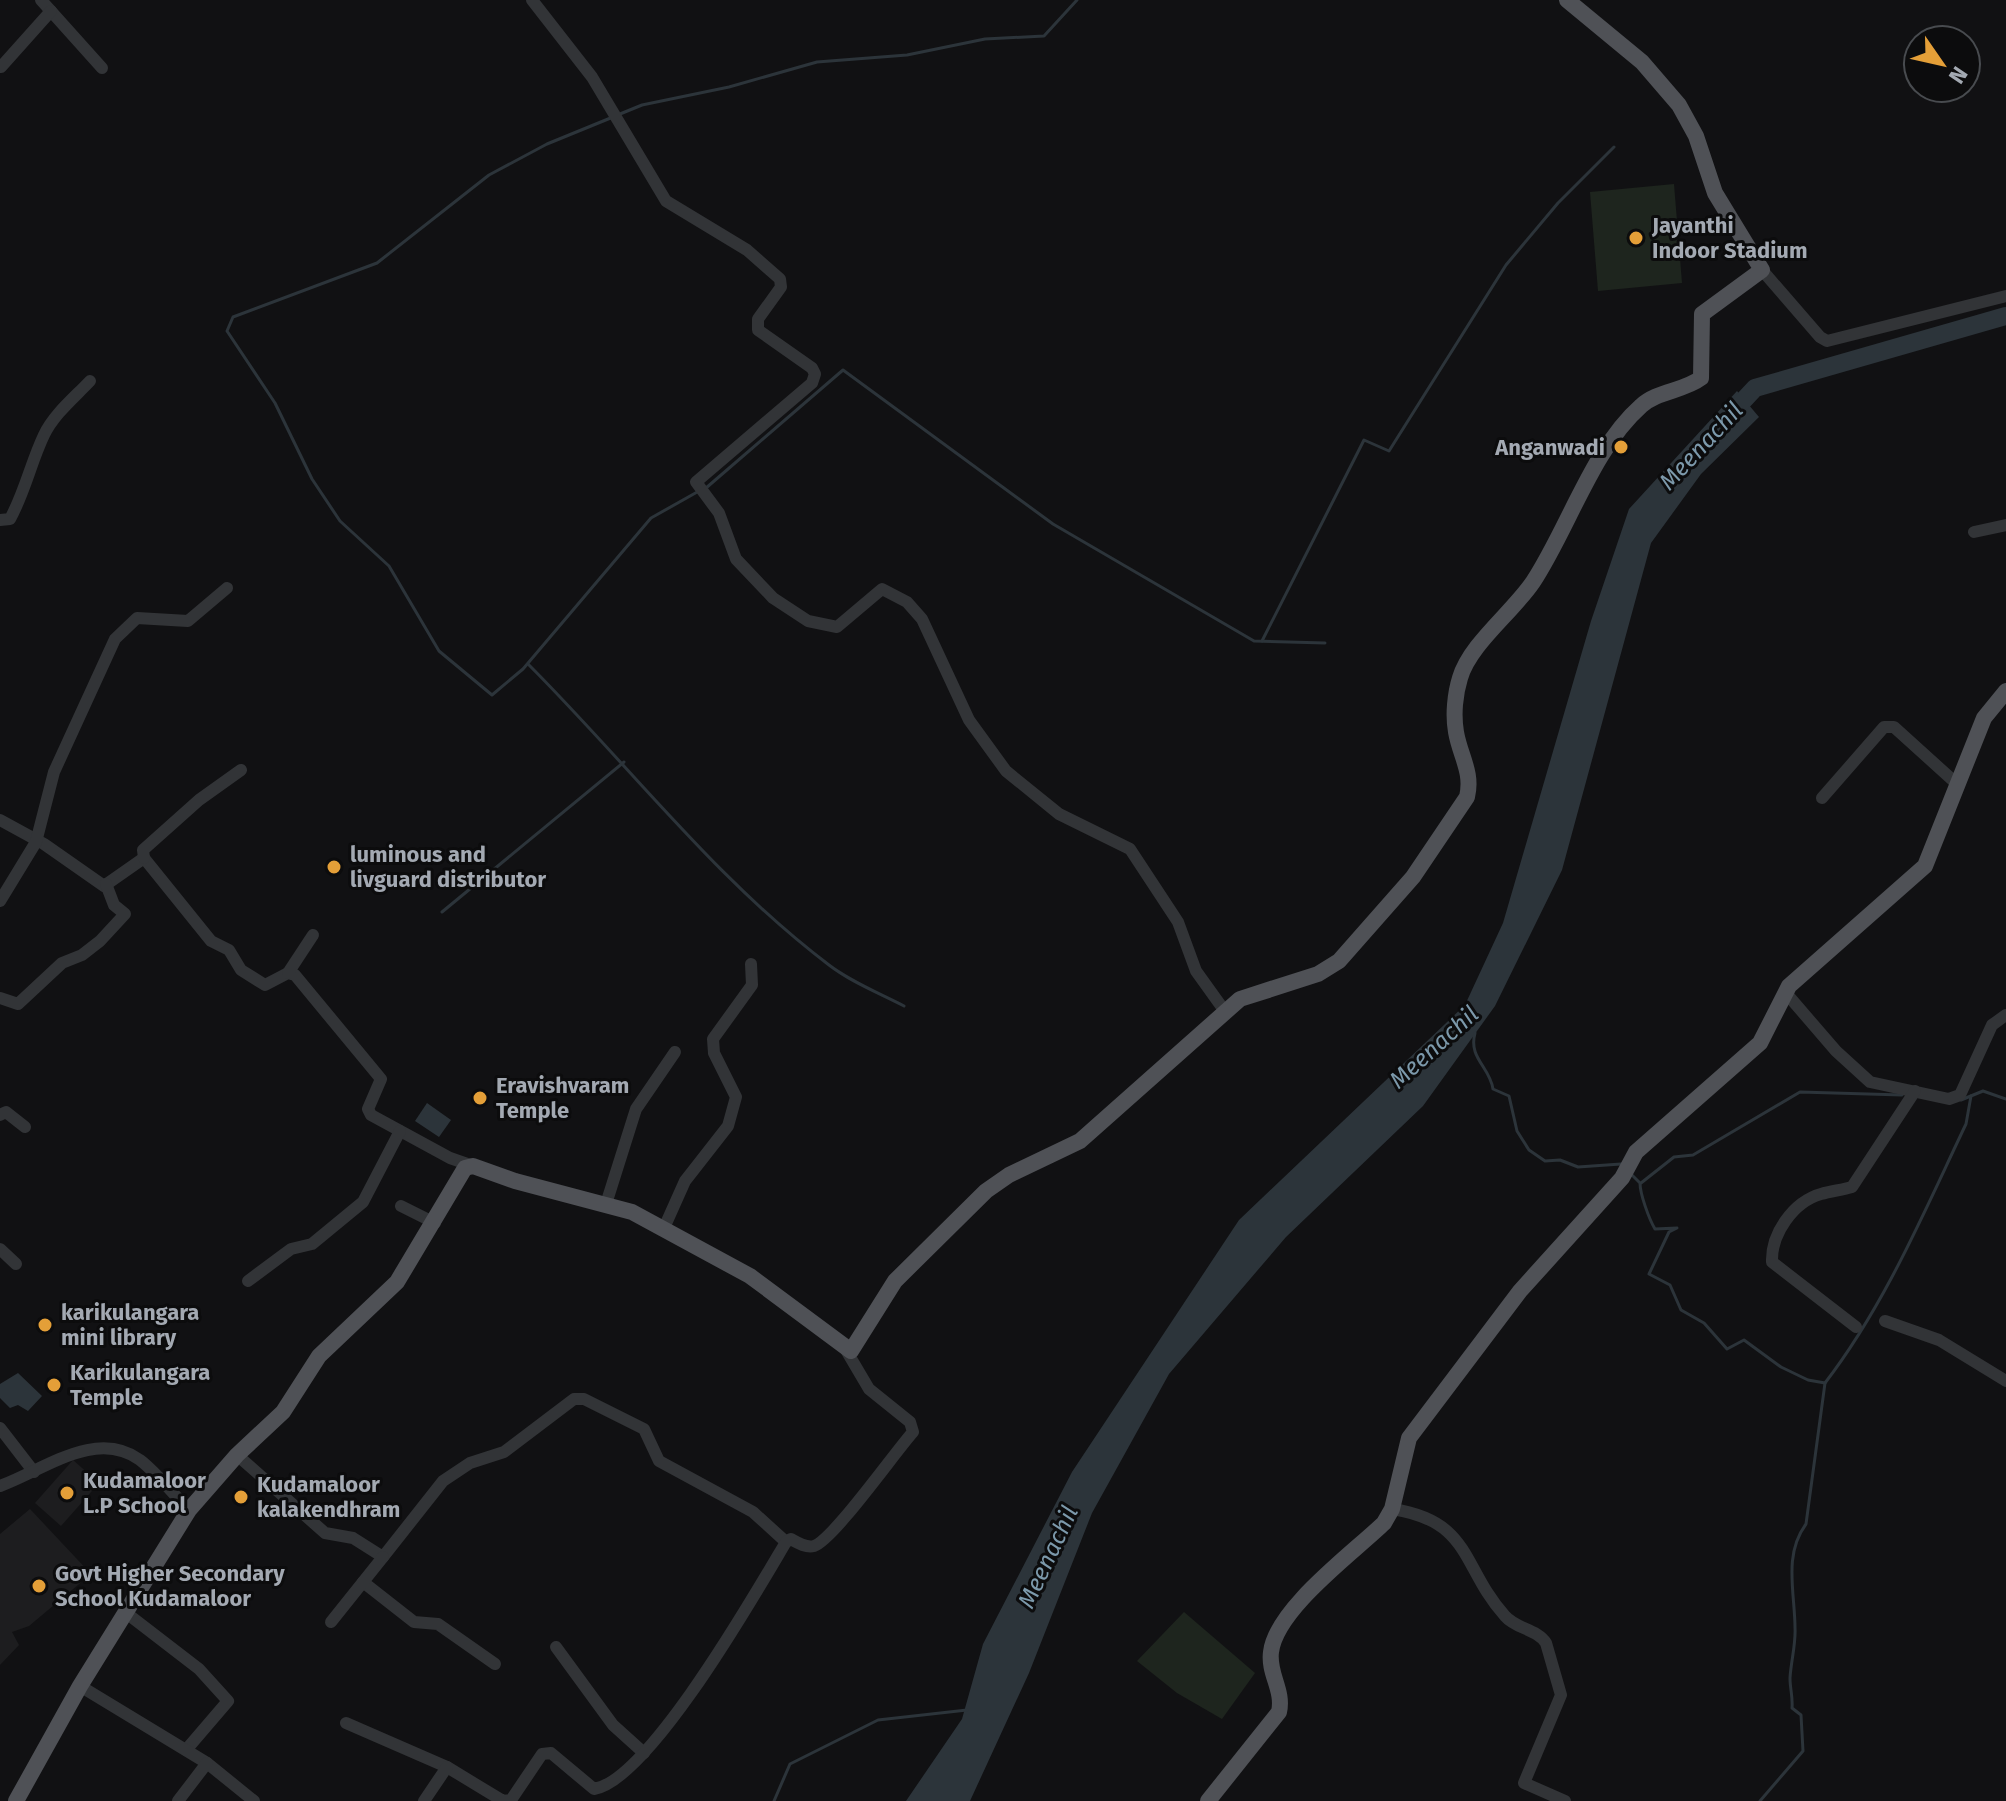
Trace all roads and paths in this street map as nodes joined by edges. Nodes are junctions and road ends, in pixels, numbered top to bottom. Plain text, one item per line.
1 (41, 0) edge
2 (532, 0) edge
3 (1567, 0) edge
4 (51, 11) junction
5 (1, 67) edge
6 (102, 68) dead end
7 (1762, 270) junction
8 (2006, 296) edge
9 (90, 381) dead end
10 (0, 520) edge
11 (2006, 525) edge
12 (1974, 532) dead end
13 (227, 588) dead end
14 (2006, 691) edge
15 (241, 770) dead end
16 (1957, 784) junction
17 (1822, 798) dead end
18 (0, 820) edge
19 (36, 842) junction
20 (144, 858) junction
21 (106, 884) junction
22 (0, 901) edge
23 (313, 935) dead end
24 (751, 964) dead end
25 (288, 973) junction
26 (1786, 993) junction
27 (0, 998) edge
28 (1224, 1010) junction
29 (2006, 1015) edge
30 (675, 1052) dead end
31 (1915, 1091) junction
32 (0, 1115) edge
33 (25, 1127) dead end
34 (400, 1131) junction
35 (473, 1166) junction
36 (606, 1204) junction
37 (401, 1206) dead end
38 (435, 1223) junction
39 (664, 1228) junction
40 (1, 1250) edge
41 (16, 1264) dead end
42 (248, 1281) dead end
43 (1885, 1321) dead end
44 (1856, 1327) dead end
45 (846, 1350) junction
46 (2005, 1379) edge
47 (0, 1428) edge
48 (237, 1455) junction
49 (34, 1472) junction
50 (0, 1486) edge
51 (1392, 1509) junction
52 (189, 1510) junction
53 (786, 1542) junction
54 (383, 1557) junction
55 (363, 1582) junction
56 (125, 1612) junction
57 (331, 1622) dead end
58 (556, 1647) dead end
59 (495, 1664) dead end
60 (80, 1686) junction
61 (346, 1723) dead end
62 (186, 1750) junction
63 (644, 1753) junction
64 (207, 1763) junction
65 (447, 1767) junction
66 (16, 1801) edge
67 (178, 1801) edge
68 (254, 1801) edge
69 (424, 1801) edge
70 (1208, 1801) edge
71 (1565, 1801) edge

1 - 4 street
2 - 28 street
3 - 7 main road
4 - 5 street
4 - 6 street
7 - 8 street
7 - 28 main road
9 - 10 street
11 - 12 street
13 - 19 street
14 - 16 main road
15 - 20 street
16 - 17 street
16 - 26 main road
18 - 19 street
19 - 21 street
19 - 22 street
20 - 21 street
20 - 25 street
21 - 27 street
23 - 25 street
24 - 39 street
25 - 34 street
26 - 31 street
26 - 51 main road
28 - 45 main road
29 - 31 street
30 - 36 street
31 - 44 street
32 - 33 street
34 - 35 street
34 - 42 street
35 - 36 main road
35 - 38 main road
36 - 39 main road
37 - 38 street
38 - 48 main road
39 - 45 main road
40 - 41 street
43 - 46 street
45 - 53 street
47 - 49 street
48 - 52 main road
48 - 54 street
49 - 50 street
49 - 52 street
51 - 70 main road
51 - 71 street
52 - 56 main road
53 - 54 street
53 - 63 street
54 - 55 street
55 - 57 street
55 - 59 street
56 - 60 main road
56 - 62 street
58 - 63 street
60 - 62 street
60 - 66 main road
61 - 65 street
62 - 64 street
63 - 65 street
64 - 67 street
64 - 68 street
65 - 69 street

